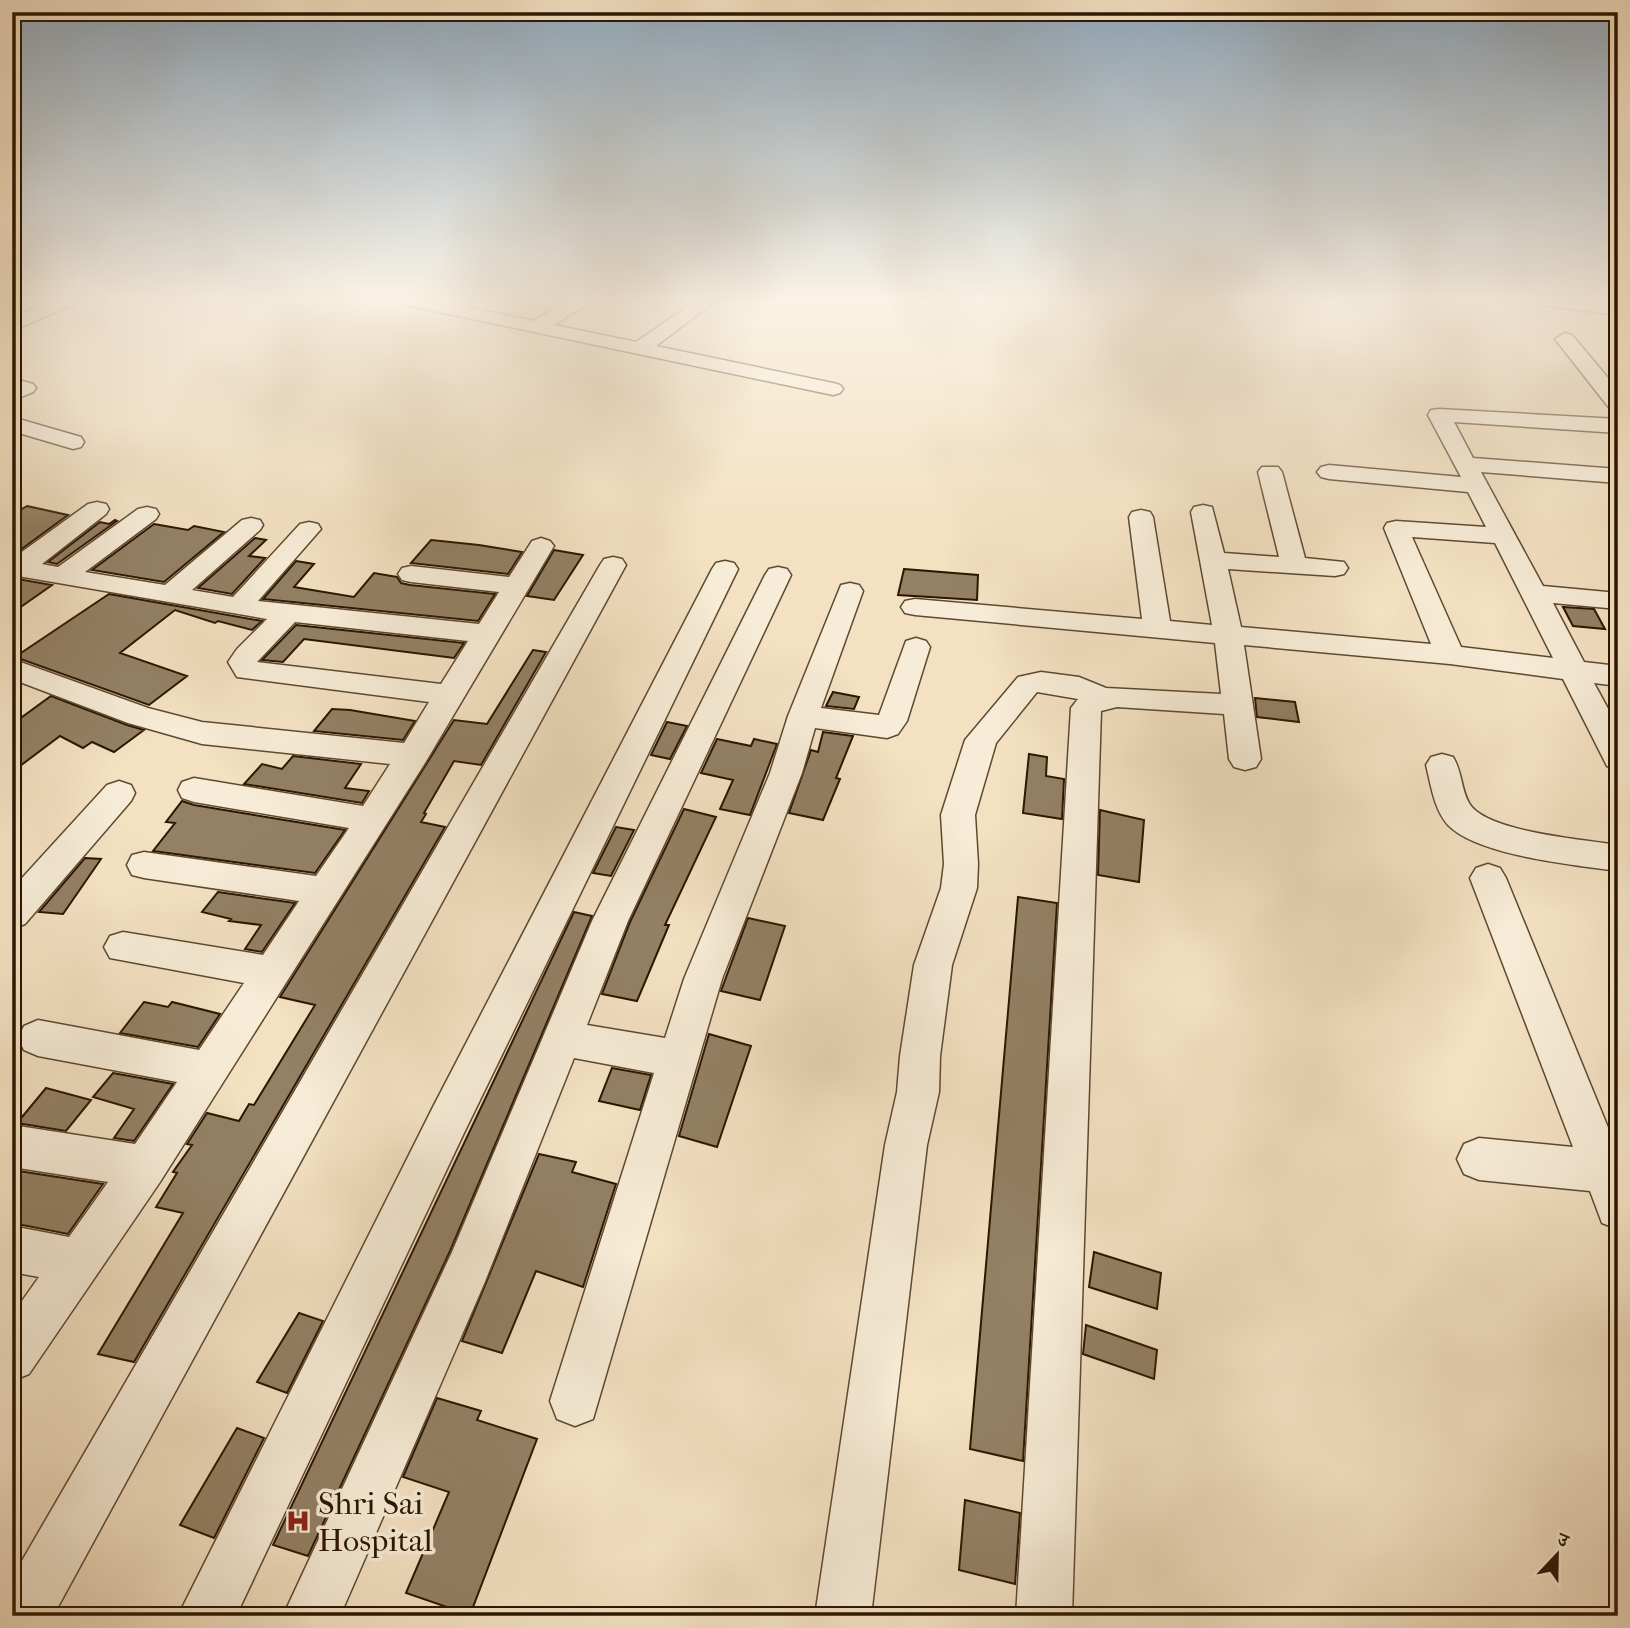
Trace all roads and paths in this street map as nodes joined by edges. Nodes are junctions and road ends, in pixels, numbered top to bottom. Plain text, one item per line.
1 (770, 376) edge
2 (1595, 376) edge
3 (17, 389) edge
4 (833, 389) dead end
5 (51, 395) dead end
6 (1618, 404) edge
7 (12, 424) edge
8 (1618, 426) edge
9 (73, 442) dead end
10 (1269, 472) dead end
11 (1329, 472) dead end
12 (1470, 475) junction
13 (1618, 476) edge
14 (97, 509) dead end
15 (1203, 512) dead end
16 (147, 514) dead end
17 (1140, 517) dead end
18 (251, 525) dead end
19 (309, 529) dead end
20 (1502, 536) junction
21 (541, 546) dead end
22 (1213, 560) junction
23 (613, 565) dead end
24 (1294, 565) junction
25 (16, 568) edge
26 (1335, 568) dead end
27 (725, 569) dead end
28 (411, 574) dead end
29 (778, 575) dead end
30 (61, 577) junction
31 (516, 586) junction
32 (850, 591) dead end
33 (1534, 593) junction
34 (170, 595) junction
35 (1618, 601) edge
36 (446, 604) junction
37 (239, 606) junction
38 (915, 607) dead end
39 (288, 613) junction
40 (1157, 627) junction
41 (1228, 633) junction
42 (487, 634) junction
43 (916, 647) dead end
44 (1450, 655) junction
45 (12, 668) edge
46 (1573, 671) junction
47 (1618, 676) edge
48 (450, 695) junction
49 (1102, 699) junction
50 (1237, 705) junction
51 (803, 716) junction
52 (414, 755) junction
53 (1618, 758) edge
54 (1245, 759) dead end
55 (1442, 765) dead end
56 (194, 790) dead end
57 (119, 793) dead end
58 (372, 820) junction
59 (1618, 858) edge
60 (144, 865) dead end
61 (1488, 878) dead end
62 (324, 891) junction
63 (12, 914) edge
64 (123, 947) dead end
65 (272, 972) junction
66 (38, 1038) dead end
67 (562, 1038) junction
68 (679, 1059) junction
69 (208, 1070) junction
70 (12, 1146) edge
71 (1479, 1159) dead end
72 (145, 1167) junction
73 (1613, 1184) edge
74 (12, 1249) edge
75 (79, 1262) junction
76 (12, 1357) edge
77 (575, 1401) dead end
78 (22, 1616) edge
79 (206, 1616) edge
80 (311, 1616) edge
81 (843, 1616) edge
82 (1044, 1616) edge

1 - 4 street
2 - 6 street
3 - 5 street
7 - 9 street
8 - 12 street
10 - 24 street
11 - 12 street
12 - 13 street
12 - 20 street
14 - 25 street
15 - 22 street
16 - 30 street
17 - 40 street
18 - 34 street
19 - 37 street
20 - 33 street
20 - 44 street
21 - 31 street
22 - 24 street
22 - 41 street
23 - 78 street
24 - 26 street
25 - 30 street
27 - 79 street
28 - 36 street
29 - 67 street
30 - 34 street
31 - 36 street
31 - 42 street
32 - 51 street
33 - 35 street
33 - 46 street
34 - 37 street
36 - 39 street
36 - 42 street
37 - 39 street
38 - 40 street
39 - 48 street
40 - 41 street
41 - 44 street
41 - 50 street
42 - 48 street
43 - 51 street
44 - 46 street
45 - 52 street
46 - 47 street
46 - 53 street
48 - 52 street
49 - 50 street
49 - 81 street
49 - 82 street
50 - 54 street
51 - 68 street
52 - 58 street
55 - 59 street
56 - 58 street
57 - 63 street
58 - 62 street
60 - 62 street
61 - 73 street
62 - 65 street
64 - 65 street
65 - 69 street
66 - 69 street
67 - 68 street
67 - 80 street
68 - 77 street
69 - 72 street
70 - 72 street
71 - 73 street
72 - 75 street
74 - 75 street
75 - 76 street

